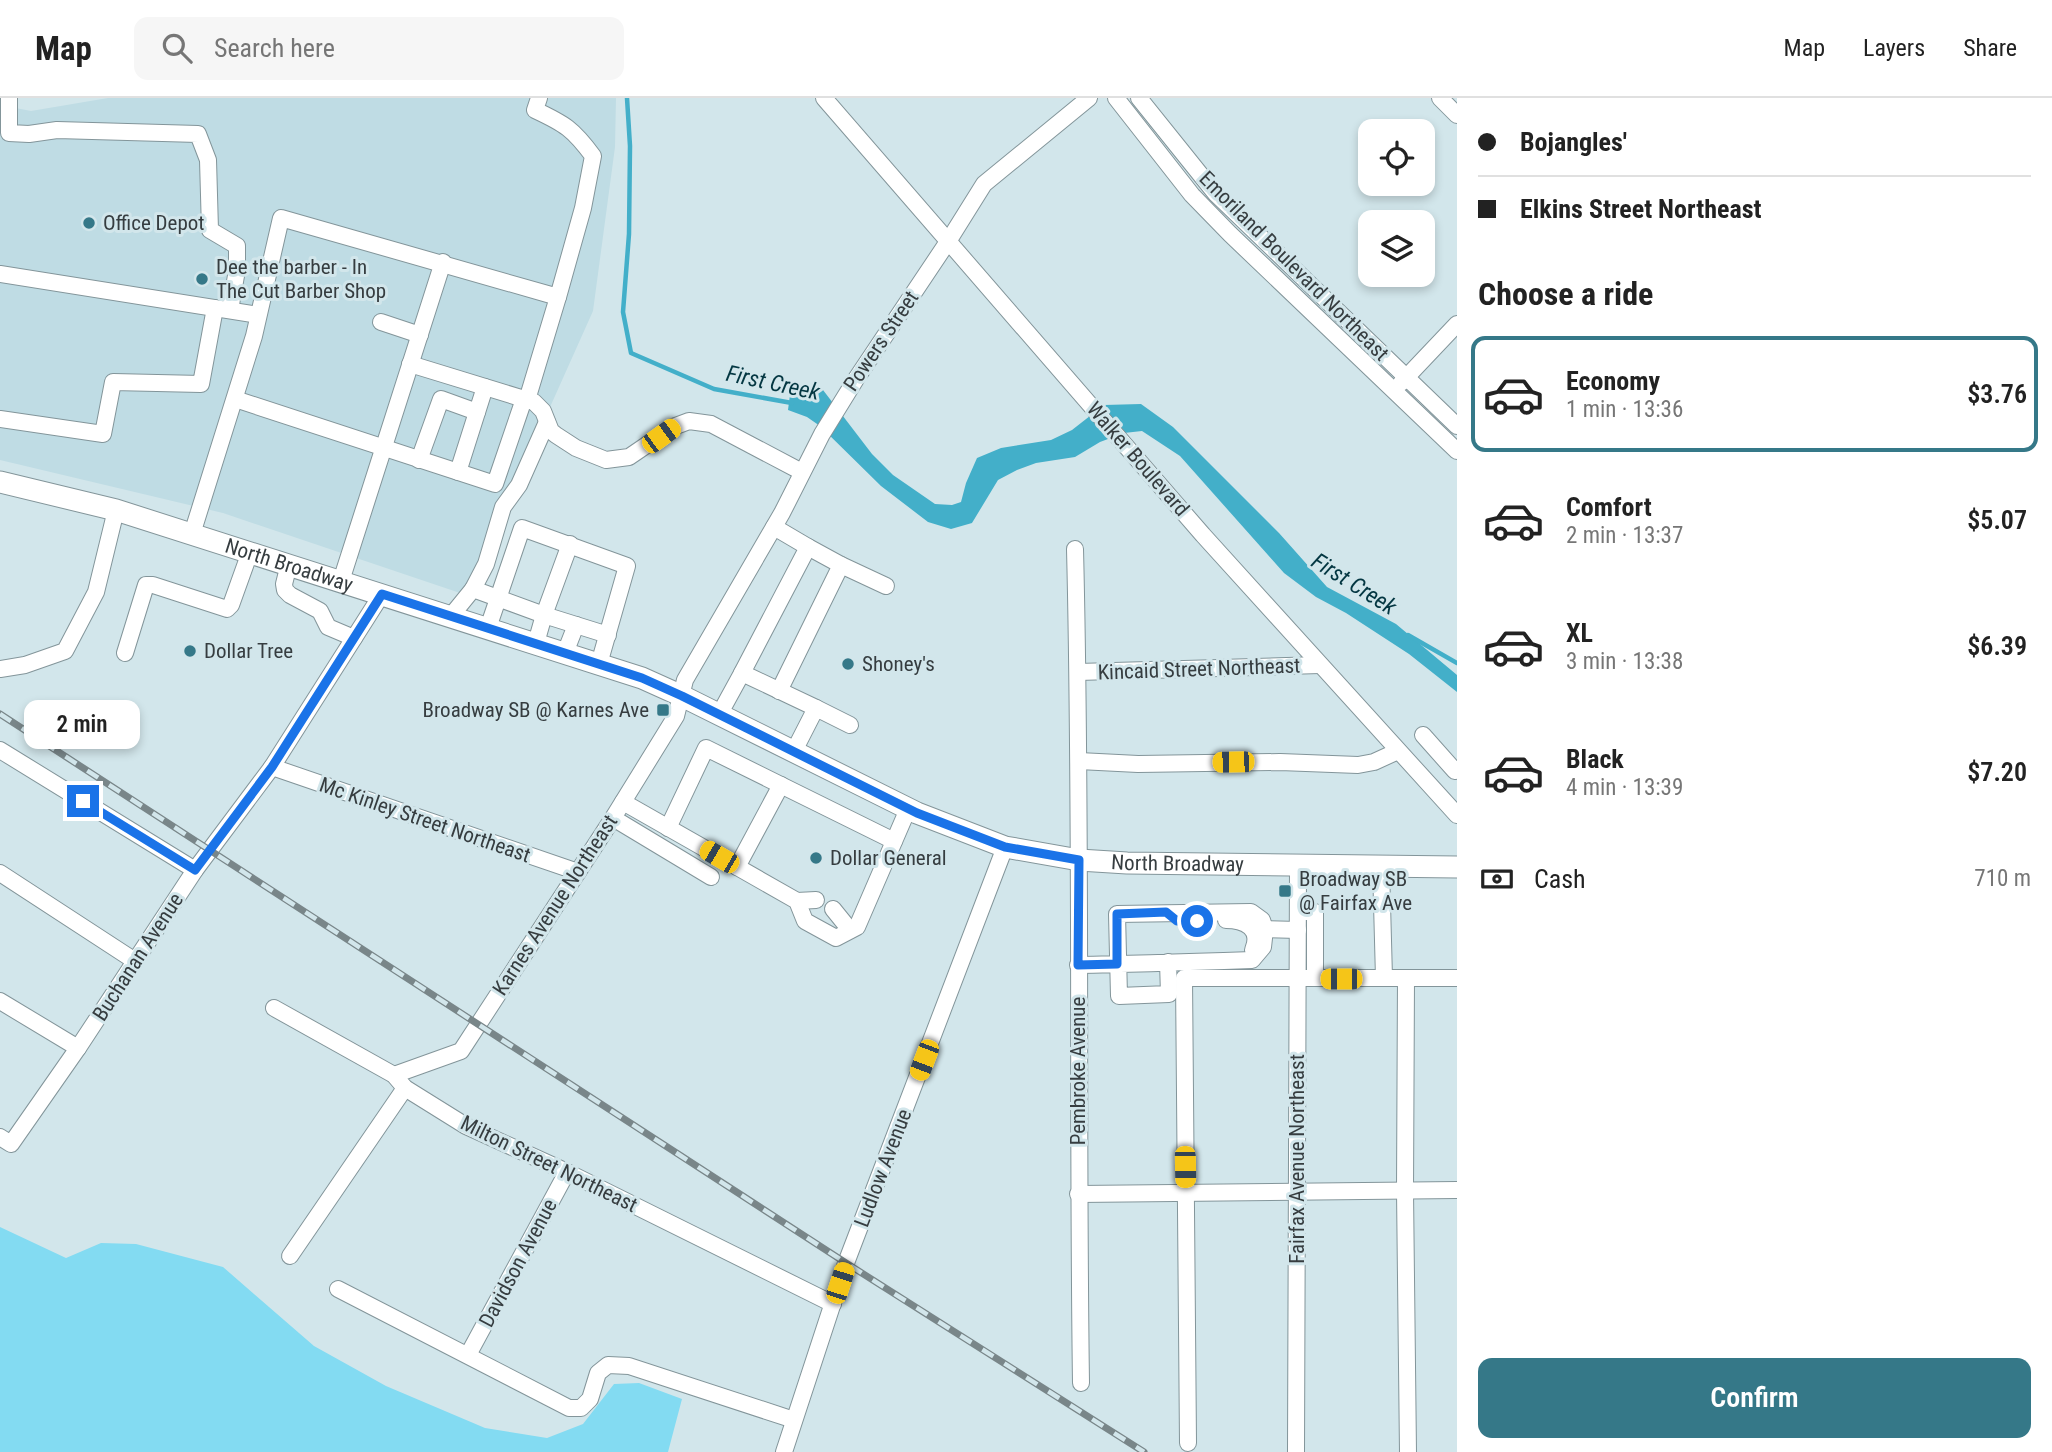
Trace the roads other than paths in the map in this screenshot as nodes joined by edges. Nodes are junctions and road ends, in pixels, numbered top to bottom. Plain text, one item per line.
1 (9, 98) edge
2 (539, 98) edge
3 (824, 98) edge
4 (1089, 98) edge
5 (1116, 98) edge
6 (1139, 98) edge
7 (1440, 98) edge
8 (1457, 115) edge
9 (6, 127) edge
10 (949, 240) junction
11 (443, 262) junction
12 (0, 274) edge
13 (558, 297) junction
14 (222, 309) junction
15 (258, 315) junction
16 (381, 322) dead end
17 (1457, 324) edge
18 (420, 335) junction
19 (411, 364) junction
20 (1406, 377) junction
21 (485, 387) junction
22 (1394, 390) junction
23 (234, 398) junction
24 (526, 400) junction
25 (477, 412) junction
26 (0, 419) edge
27 (547, 422) junction
28 (1457, 426) edge
29 (383, 449) junction
30 (1457, 451) edge
31 (419, 460) junction
32 (458, 472) junction
33 (802, 472) junction
34 (0, 482) edge
35 (116, 510) junction
36 (774, 527) junction
37 (192, 534) junction
38 (570, 544) junction
39 (808, 547) junction
40 (1075, 550) dead end
41 (250, 552) junction
42 (289, 564) junction
43 (841, 565) junction
44 (341, 581) junction
45 (886, 586) dead end
46 (473, 590) junction
47 (382, 594) junction
48 (497, 599) junction
49 (544, 615) junction
50 (451, 616) junction
51 (576, 625) junction
52 (488, 628) junction
53 (608, 635) junction
54 (354, 638) junction
55 (536, 643) junction
56 (125, 653) dead end
57 (565, 653) junction
58 (599, 664) junction
59 (1320, 665) junction
60 (0, 668) edge
61 (1078, 672) junction
62 (742, 673) junction
63 (779, 691) junction
64 (682, 696) junction
65 (816, 708) junction
66 (719, 715) junction
67 (850, 725) dead end
68 (1423, 735) dead end
69 (0, 750) edge
70 (794, 751) junction
71 (1398, 751) junction
72 (1443, 757) junction
73 (1079, 761) junction
74 (272, 767) junction
75 (1454, 771) dead end
76 (1422, 777) junction
77 (781, 785) junction
78 (623, 802) junction
79 (908, 809) junction
80 (1457, 815) edge
81 (613, 818) junction
82 (668, 828) junction
83 (894, 841) junction
84 (1005, 847) junction
85 (1079, 860) junction
86 (1298, 866) junction
87 (1381, 866) junction
88 (737, 867) junction
89 (1457, 867) edge
90 (195, 870) junction
91 (578, 872) junction
92 (0, 873) edge
93 (711, 877) dead end
94 (797, 901) junction
95 (816, 901) dead end
96 (833, 909) dead end
97 (1166, 912) junction
98 (1298, 912) junction
99 (1265, 929) junction
100 (850, 930) junction
101 (1298, 930) junction
102 (135, 961) junction
103 (1175, 962) junction
104 (1117, 964) junction
105 (1078, 965) junction
106 (1304, 974) junction
107 (1384, 975) junction
108 (1406, 978) junction
109 (1457, 978) edge
110 (0, 1001) edge
111 (274, 1008) dead end
112 (78, 1048) junction
113 (394, 1075) junction
114 (405, 1088) junction
115 (5, 1141) edge
116 (567, 1172) junction
117 (1457, 1190) edge
118 (1405, 1191) junction
119 (1298, 1192) junction
120 (1186, 1193) junction
121 (1078, 1194) junction
122 (290, 1256) dead end
123 (338, 1289) dead end
124 (833, 1304) junction
125 (468, 1355) junction
126 (1081, 1384) dead end
127 (794, 1420) junction
128 (1188, 1443) dead end
129 (784, 1452) edge
130 (1296, 1452) edge
131 (1408, 1452) edge

1 - 9 street
2 - 13 street
3 - 10 street, Walker Boulevard
4 - 10 street, Powers Street
5 - 22 street
6 - 20 street, Emoriland Boulevard Northeast
7 - 8 street
9 - 14 street
10 - 33 street, Powers Street
10 - 59 street, Walker Boulevard
11 - 13 street
11 - 15 street
11 - 18 street
12 - 14 street
13 - 24 street
14 - 15 street
14 - 26 street
15 - 23 street
16 - 18 street
17 - 20 street
18 - 19 street
19 - 21 street
19 - 29 street
20 - 22 street
20 - 28 street, Emoriland Boulevard Northeast
21 - 24 street
21 - 25 street
22 - 30 street
23 - 29 street
23 - 37 street
24 - 27 street
24 - 32 street
25 - 31 street
25 - 32 street
27 - 33 street
27 - 46 street
29 - 31 street
29 - 44 street
31 - 32 street
33 - 36 street, Powers Street
34 - 35 main road, North Broadway
35 - 37 main road, North Broadway
35 - 60 street
36 - 39 street
36 - 64 street, Powers Street
37 - 41 main road, North Broadway
38 - 48 street
38 - 49 street
38 - 53 street
39 - 43 street
39 - 62 street
40 - 61 street, Pembroke Avenue
41 - 42 main road, North Broadway
41 - 56 street
42 - 44 main road, North Broadway
42 - 54 street
43 - 45 street
43 - 63 street
44 - 47 main road, North Broadway
46 - 48 street
46 - 50 street
47 - 50 main road, North Broadway
47 - 54 street, Buchanan Avenue
48 - 49 street
48 - 52 street
49 - 51 street
49 - 55 street
50 - 52 main road, North Broadway
51 - 53 street
51 - 57 street
52 - 55 main road, North Broadway
53 - 58 street
54 - 74 street, Buchanan Avenue
55 - 57 main road, North Broadway
57 - 58 main road, North Broadway
58 - 64 main road, North Broadway
59 - 61 street, Kincaid Street Northeast
59 - 71 street, Walker Boulevard
61 - 73 street, Pembroke Avenue
62 - 63 street
62 - 66 street
63 - 65 street
64 - 66 main road, North Broadway
64 - 78 street, Karnes Avenue Northeast
65 - 67 street
65 - 70 street
66 - 70 main road, North Broadway
68 - 72 street
69 - 90 street
70 - 79 main road, North Broadway
71 - 73 street
71 - 76 street, Walker Boulevard
72 - 75 street
72 - 76 street
73 - 85 street, Pembroke Avenue
74 - 90 street, Buchanan Avenue
74 - 91 street, Mc Kinley Street Northeast
76 - 80 street, Walker Boulevard
77 - 82 street
77 - 83 street
77 - 88 street
78 - 81 street, Karnes Avenue Northeast
78 - 82 street
79 - 83 street
79 - 84 main road, North Broadway
81 - 91 street, Karnes Avenue Northeast
81 - 93 street
82 - 88 street
83 - 100 street
84 - 85 main road, North Broadway
84 - 124 street, Ludlow Avenue
85 - 86 main road, North Broadway
85 - 105 street, Pembroke Avenue
86 - 87 main road, North Broadway
86 - 98 street, Fairfax Avenue Northeast
87 - 89 main road, North Broadway
87 - 107 street
88 - 94 street
90 - 102 street, Buchanan Avenue
91 - 113 street, Karnes Avenue Northeast
92 - 102 street
94 - 95 street
94 - 100 street
96 - 100 street
97 - 99 street
97 - 103 street
97 - 104 street
98 - 101 street, Fairfax Avenue Northeast
98 - 106 street
99 - 101 street
99 - 103 street
101 - 106 street, Fairfax Avenue Northeast
102 - 112 street, Buchanan Avenue
103 - 104 street
103 - 104 street
104 - 105 street
105 - 121 street, Pembroke Avenue
106 - 107 street
106 - 119 street, Fairfax Avenue Northeast
106 - 120 street
107 - 108 street
108 - 109 street
108 - 118 street
110 - 112 street
111 - 113 street, Milton Street Northeast
112 - 115 street, Buchanan Avenue
113 - 114 street, Milton Street Northeast
114 - 116 street, Milton Street Northeast
114 - 122 street
116 - 124 street, Milton Street Northeast
116 - 125 street, Davidson Avenue
117 - 118 street
118 - 119 street
118 - 131 street
119 - 120 street
119 - 130 street, Fairfax Avenue Northeast
120 - 121 street
120 - 128 street
121 - 126 street, Pembroke Avenue
123 - 125 street
124 - 127 street, Ludlow Avenue
125 - 127 street
127 - 129 street, Ludlow Avenue

